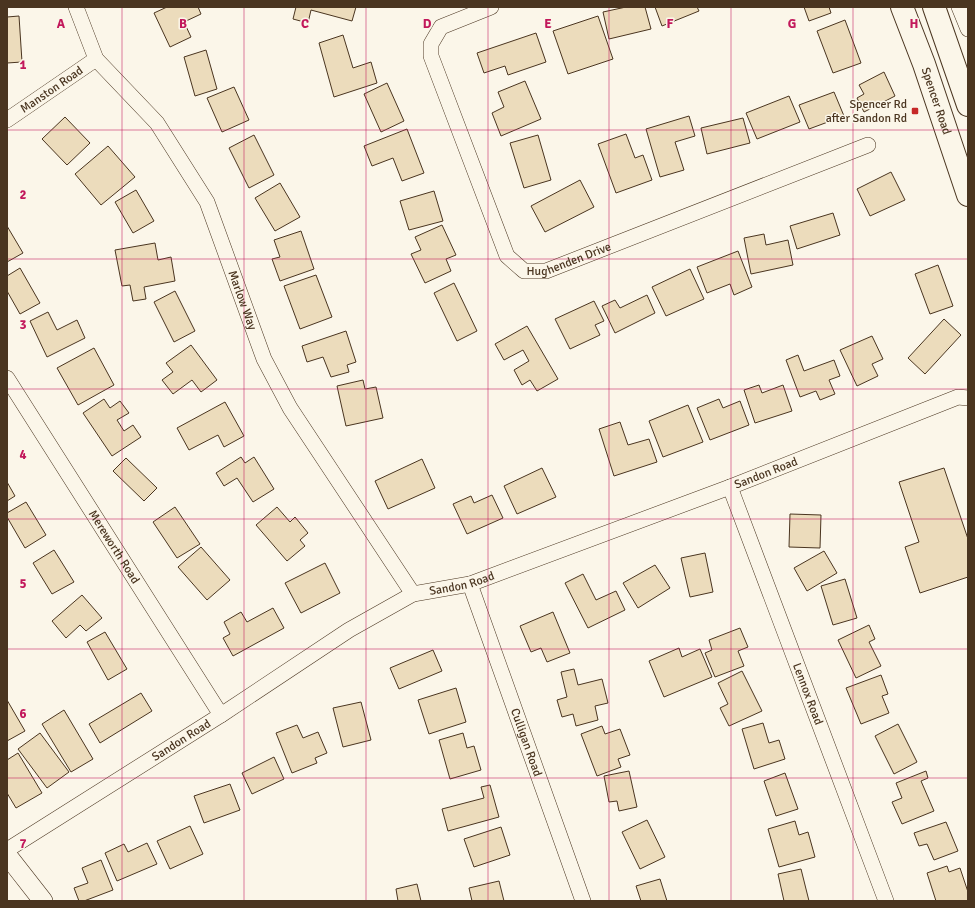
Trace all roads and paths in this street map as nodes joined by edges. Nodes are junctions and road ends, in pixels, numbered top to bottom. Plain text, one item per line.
1 (76, 7) edge
2 (491, 7) edge
3 (902, 7) edge
4 (934, 7) edge
5 (959, 7) edge
6 (968, 29) edge
7 (96, 59) junction
8 (968, 105) edge
9 (7, 120) edge
10 (868, 145) dead end
11 (968, 195) edge
12 (7, 378) edge
13 (963, 398) edge
14 (730, 486) junction
15 (470, 584) junction
16 (413, 594) junction
17 (221, 715) junction
18 (7, 850) edge
19 (7, 856) edge
20 (30, 901) edge
21 (43, 901) edge
22 (583, 901) edge
23 (886, 901) edge

1 - 7 street, Marlow Way
2 - 10 street, Hughenden Drive
3 - 11 main road, Spencer Road
4 - 8 main road
5 - 6 street
7 - 9 street, Manston Road
7 - 16 street, Marlow Way
12 - 17 street, Mereworth Road
13 - 14 street, Sandon Road
14 - 15 street, Sandon Road
14 - 23 street, Lennox Road
15 - 16 street, Sandon Road
15 - 22 street, Culligan Road
16 - 17 street, Sandon Road
17 - 18 street, Sandon Road
19 - 20 street
19 - 21 street

